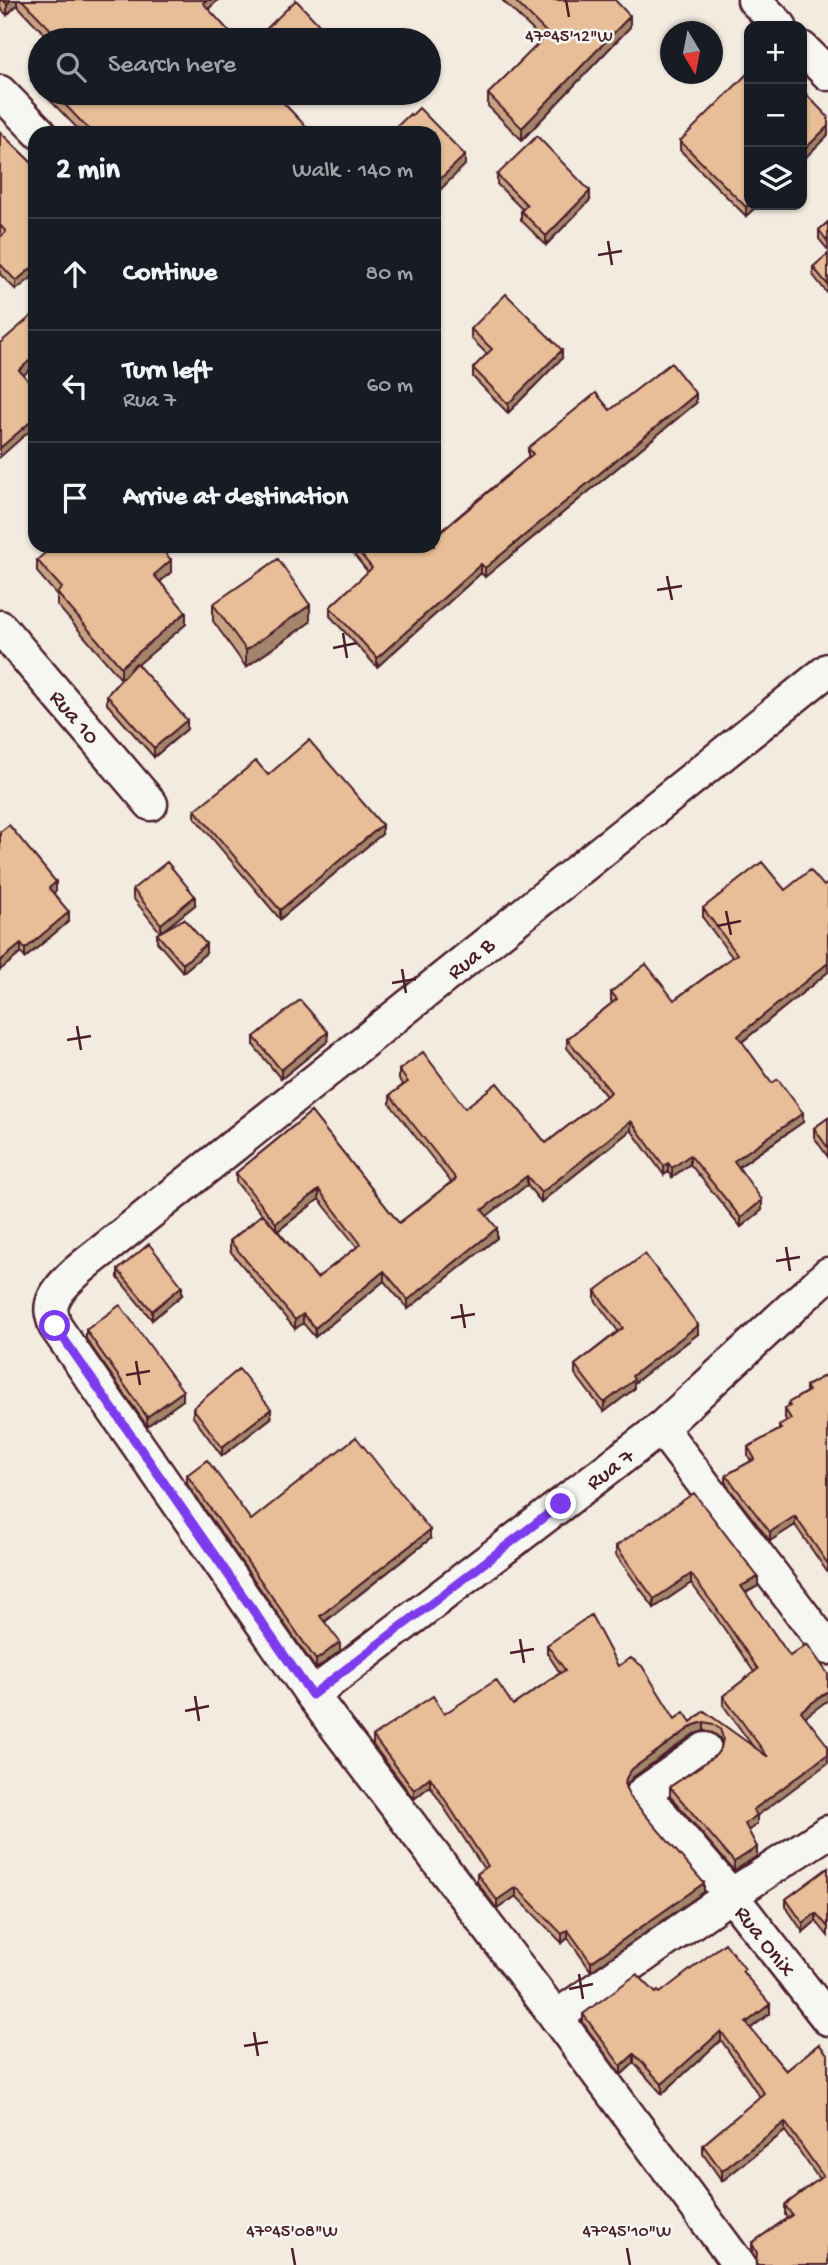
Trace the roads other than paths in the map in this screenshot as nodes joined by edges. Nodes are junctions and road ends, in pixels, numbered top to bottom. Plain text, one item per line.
1 (754, 0) edge
2 (775, 21) edge
3 (807, 53) edge
4 (828, 74) edge
5 (0, 92) edge
6 (33, 126) edge
7 (0, 627) edge
8 (828, 670) edge
9 (152, 804) dead end
10 (828, 1274) edge
11 (661, 1429) junction
12 (828, 1648) edge
13 (312, 1695) junction
14 (705, 1749) dead end
15 (828, 1832) edge
16 (731, 1895) junction
17 (556, 2017) junction
18 (828, 2019) edge
19 (739, 2265) edge

1 - 2 street
3 - 4 street
5 - 6 street
7 - 9 street, Rua 10
8 - 13 street, Rua B
10 - 11 street, Rua 7
11 - 12 street
11 - 13 street, Rua 7
13 - 17 street, Rua B
14 - 16 street, Rua Onix
15 - 16 street
16 - 17 street
16 - 18 street, Rua Onix
17 - 19 street, Rua B

